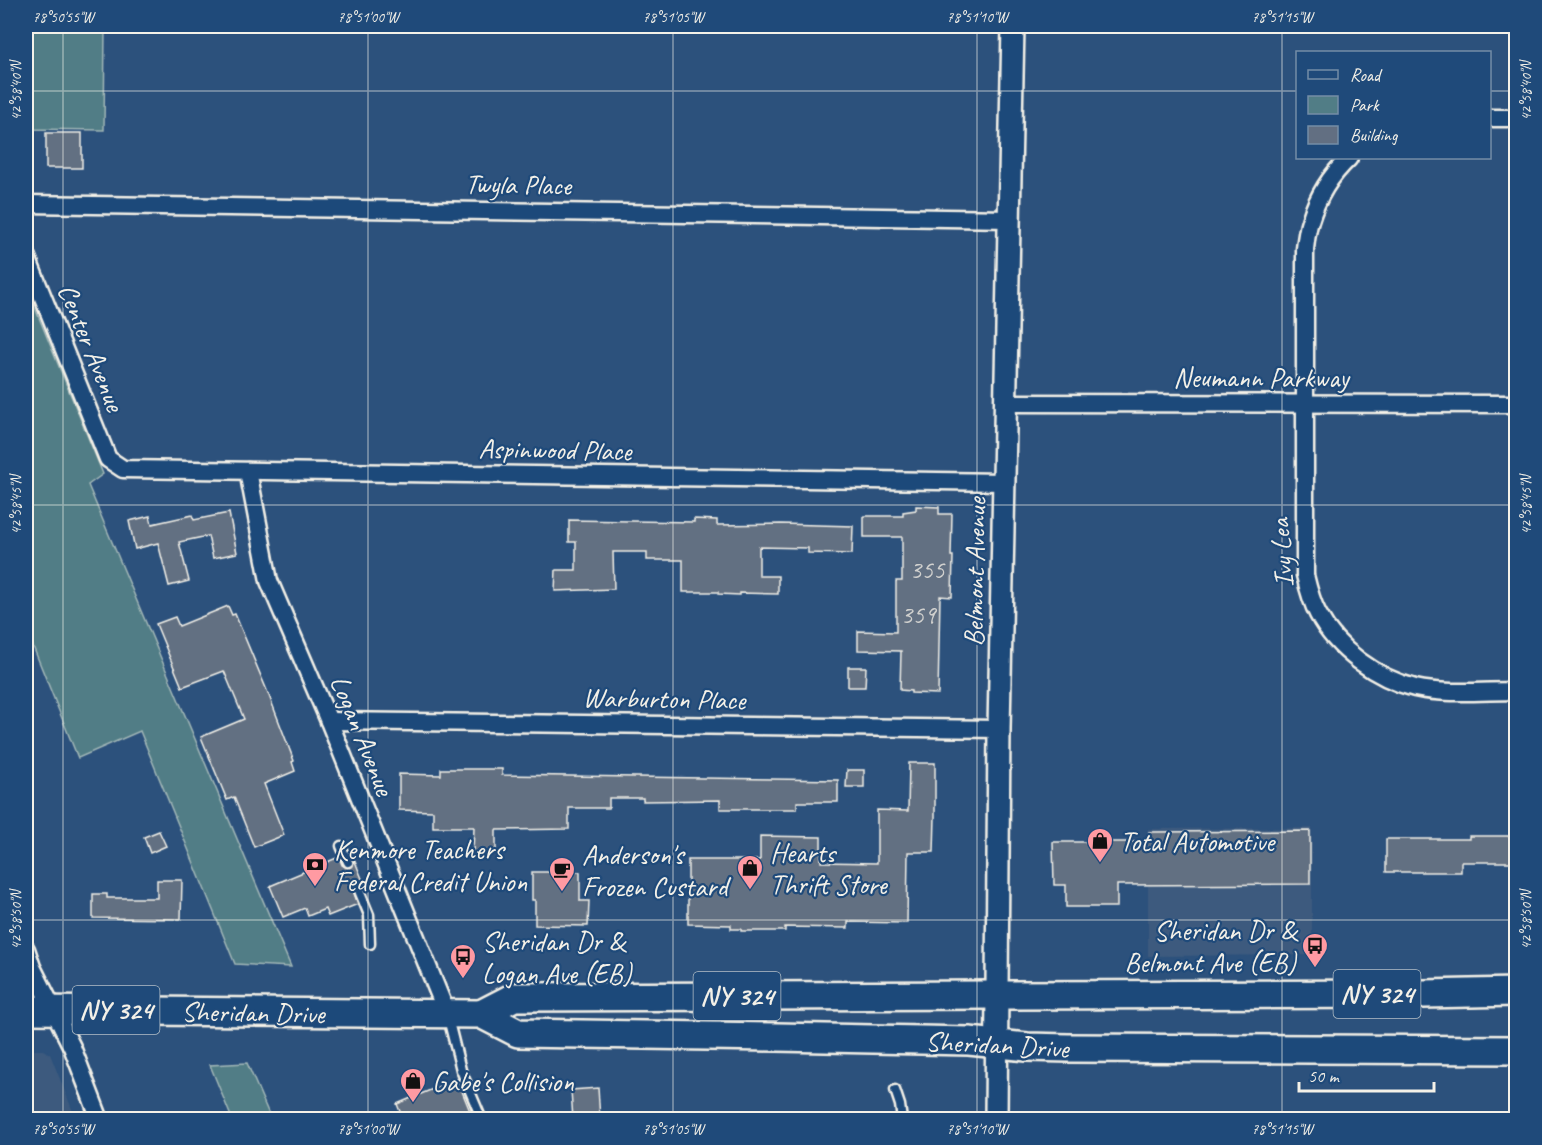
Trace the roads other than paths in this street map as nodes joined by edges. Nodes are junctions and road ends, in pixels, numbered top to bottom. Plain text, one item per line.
1 (1013, 26) edge
2 (1491, 118) edge
3 (1516, 118) edge
4 (1348, 159) edge
5 (26, 204) edge
6 (1010, 219) junction
7 (26, 255) edge
8 (1006, 403) junction
9 (1305, 404) junction
10 (1516, 404) edge
11 (108, 459) joint
12 (248, 471) junction
13 (1004, 482) junction
14 (1516, 691) edge
15 (329, 722) junction
16 (999, 729) junction
17 (341, 846) dead end
18 (348, 862) dead end
19 (358, 888) dead end
20 (370, 944) dead end
21 (26, 949) edge
22 (1516, 992) edge
23 (996, 995) junction
24 (26, 1010) edge
25 (53, 1010) junction
26 (447, 1014) junction
27 (481, 1014) junction
28 (996, 1044) junction
29 (1516, 1050) edge
30 (895, 1090) dead end
31 (100, 1119) edge
32 (482, 1119) edge
33 (902, 1119) edge
34 (996, 1119) edge

1 - 6 street, Belmont Avenue
2 - 3 street
4 - 9 street, Ivy Lea
5 - 6 street, Twyla Place
6 - 8 street, Belmont Avenue
7 - 11 street, Center Avenue
8 - 9 street, Neumann Parkway
8 - 13 street, Belmont Avenue
9 - 10 street, Neumann Parkway
9 - 14 street, Ivy Lea
11 - 12 street, Aspinwood Place
12 - 13 street, Aspinwood Place
12 - 15 street, Logan Avenue
13 - 16 street, Belmont Avenue
15 - 16 street, Warburton Place
15 - 26 street, Logan Avenue
16 - 23 street, Belmont Avenue
17 - 18 lane
19 - 20 lane
21 - 25 street
22 - 23 main road, Sheridan Drive / NY 324
23 - 27 main road, Sheridan Drive / NY 324
23 - 28 street, Belmont Avenue
24 - 25 main road, Sheridan Drive / NY 324
25 - 26 main road, Sheridan Drive / NY 324
25 - 31 street
26 - 27 main road, Sheridan Drive / NY 324
26 - 32 lane
27 - 28 main road, Sheridan Drive / NY 324
28 - 29 main road, Sheridan Drive / NY 324
28 - 34 street, Belmont Avenue
30 - 33 lane

